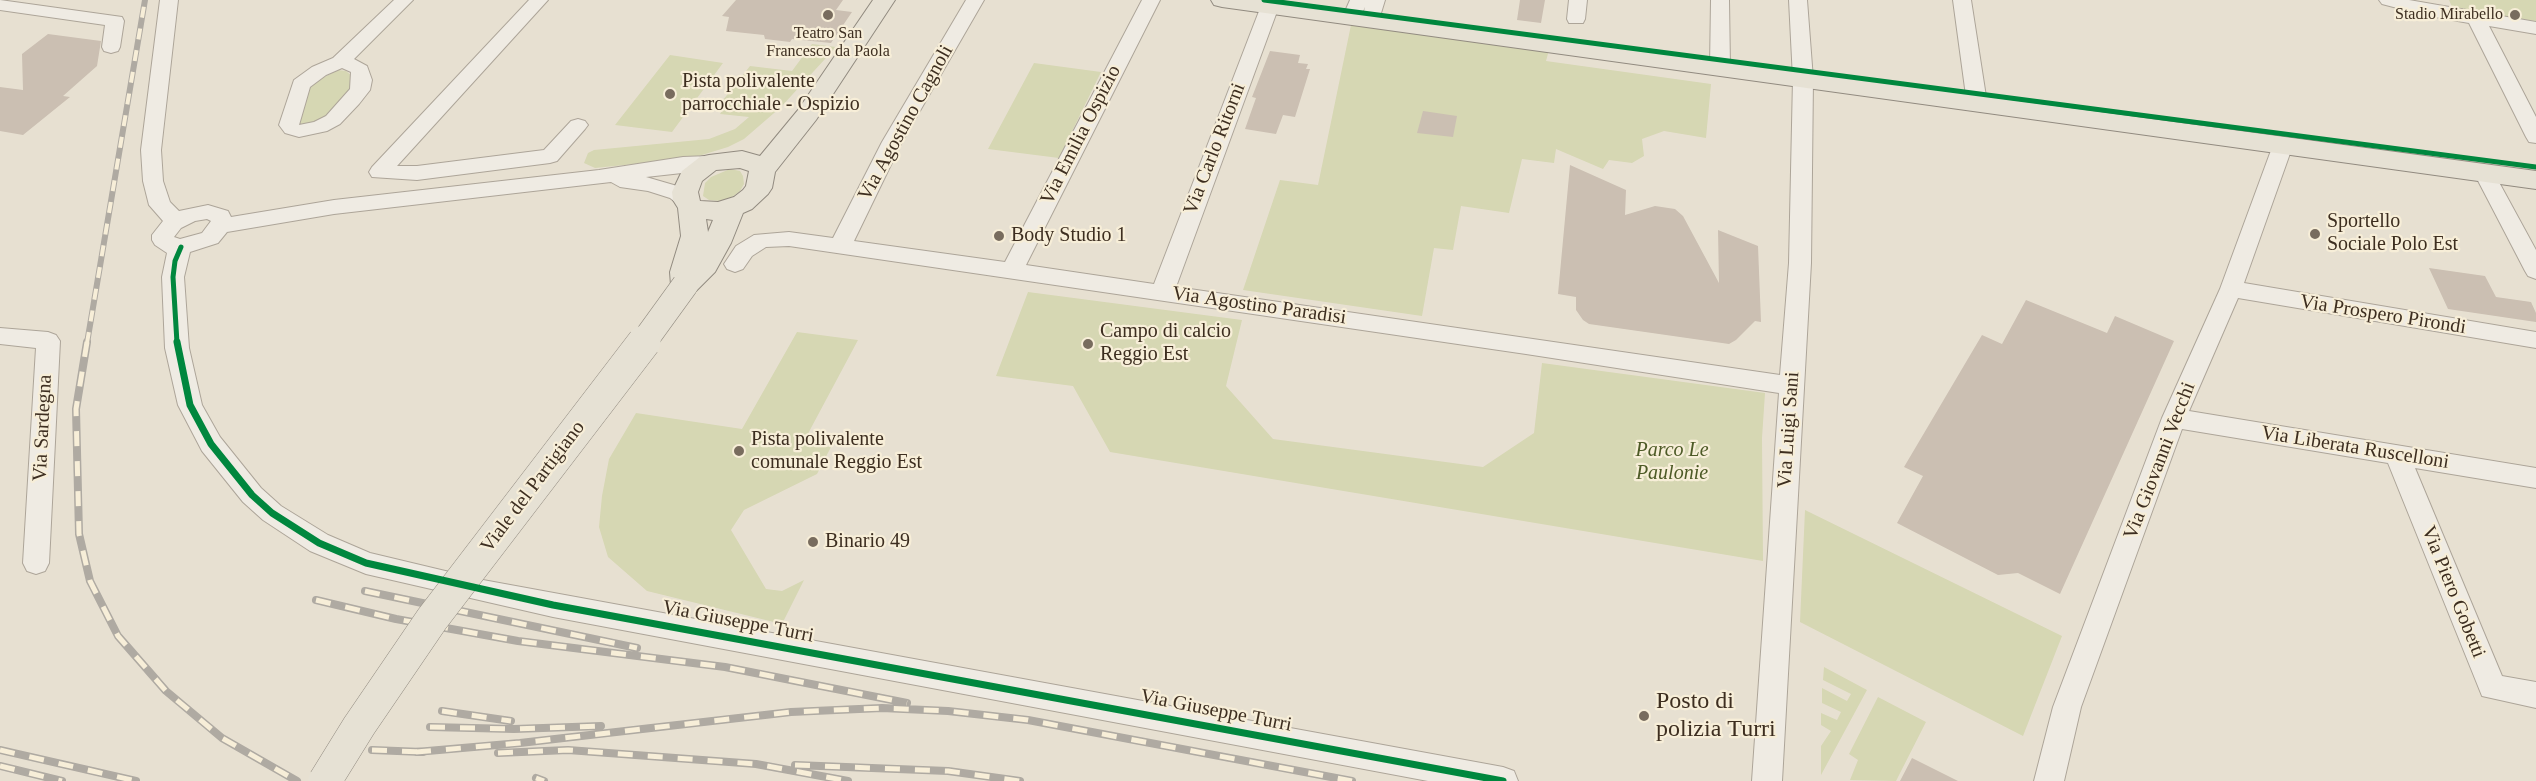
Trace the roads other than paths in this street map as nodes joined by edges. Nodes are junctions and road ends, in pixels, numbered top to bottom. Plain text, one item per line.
1 (169, 0) edge
2 (404, 0) edge
3 (539, 0) edge
4 (884, 0) edge
5 (975, 0) edge
6 (1151, 0) edge
7 (1222, 0) edge
8 (1578, 0) edge
9 (1720, 0) edge
10 (1798, 0) edge
11 (1962, 0) edge
12 (2388, 0) edge
13 (0, 5) edge
14 (2428, 5) edge
15 (1270, 6) junction
16 (1364, 9) edge
17 (1576, 19) dead end
18 (2476, 19) junction
19 (2536, 28) edge
20 (111, 47) dead end
21 (340, 62) dead end
22 (1720, 67) junction
23 (1803, 78) junction
24 (827, 82) junction
25 (1977, 103) junction
26 (578, 125) dead end
27 (2536, 137) edge
28 (2283, 145) junction
29 (715, 162) junction
30 (762, 171) junction
31 (2484, 173) junction
32 (599, 177) junction
33 (2536, 180) edge
34 (688, 203) junction
35 (731, 208) junction
36 (221, 226) junction
37 (178, 234) junction
38 (840, 246) junction
39 (735, 264) dead end
40 (1012, 271) junction
41 (2536, 271) edge
42 (685, 285) junction
43 (2231, 289) junction
44 (1162, 292) junction
45 (0, 336) edge
46 (2536, 340) edge
47 (1793, 386) junction
48 (2174, 418) junction
49 (2397, 455) junction
50 (2536, 478) edge
51 (36, 563) dead end
52 (2536, 695) edge
53 (325, 781) edge
54 (1503, 781) edge
55 (1767, 781) edge
56 (2049, 781) edge

1 - 37 street
2 - 21 street
3 - 26 street
4 - 24 main road, Viale del Partigiano
5 - 38 street, Via Agostino Cagnoli
6 - 40 street, Via Emilia Ospizio
7 - 15 main road
8 - 17 street
9 - 22 street
10 - 23 street, Via Luigi Sani
11 - 25 street
12 - 14 street
13 - 20 street
14 - 18 street
15 - 16 main road
15 - 44 street, Via Carlo Ritorni
16 - 22 main road
18 - 19 street
18 - 27 street
22 - 23 main road
23 - 25 main road
23 - 47 street, Via Luigi Sani
24 - 29 main road, Viale del Partigiano
24 - 30 main road, Viale del Partigiano
25 - 28 main road
28 - 31 main road
28 - 43 street, Via Giovanni Vecchi
29 - 30 main road, Viale del Partigiano
29 - 32 street, Viale del Partigiano
29 - 34 main road, Viale del Partigiano
30 - 35 main road, Viale del Partigiano
31 - 33 main road
31 - 41 street
32 - 34 street, Viale del Partigiano
32 - 36 street, Viale del Partigiano
34 - 35 main road, Viale del Partigiano
34 - 42 main road, Viale del Partigiano
35 - 42 main road, Viale del Partigiano
36 - 37 street
36 - 37 street
37 - 54 street, Via Giuseppe Turri
38 - 39 street, Via Agostino Paradisi
38 - 40 street, Via Agostino Paradisi
40 - 44 street, Via Agostino Paradisi
42 - 53 main road, Viale del Partigiano, bridge
43 - 46 street, Via Prospero Pirondi
43 - 48 street, Via Giovanni Vecchi
44 - 47 street, Via Agostino Paradisi
45 - 51 street, Via Sardegna
47 - 55 street, Via Luigi Sani
48 - 49 street, Via Liberata Ruscelloni
48 - 56 street, Via Giovanni Vecchi
49 - 50 street, Via Liberata Ruscelloni
49 - 52 street, Via Piero Gobetti

